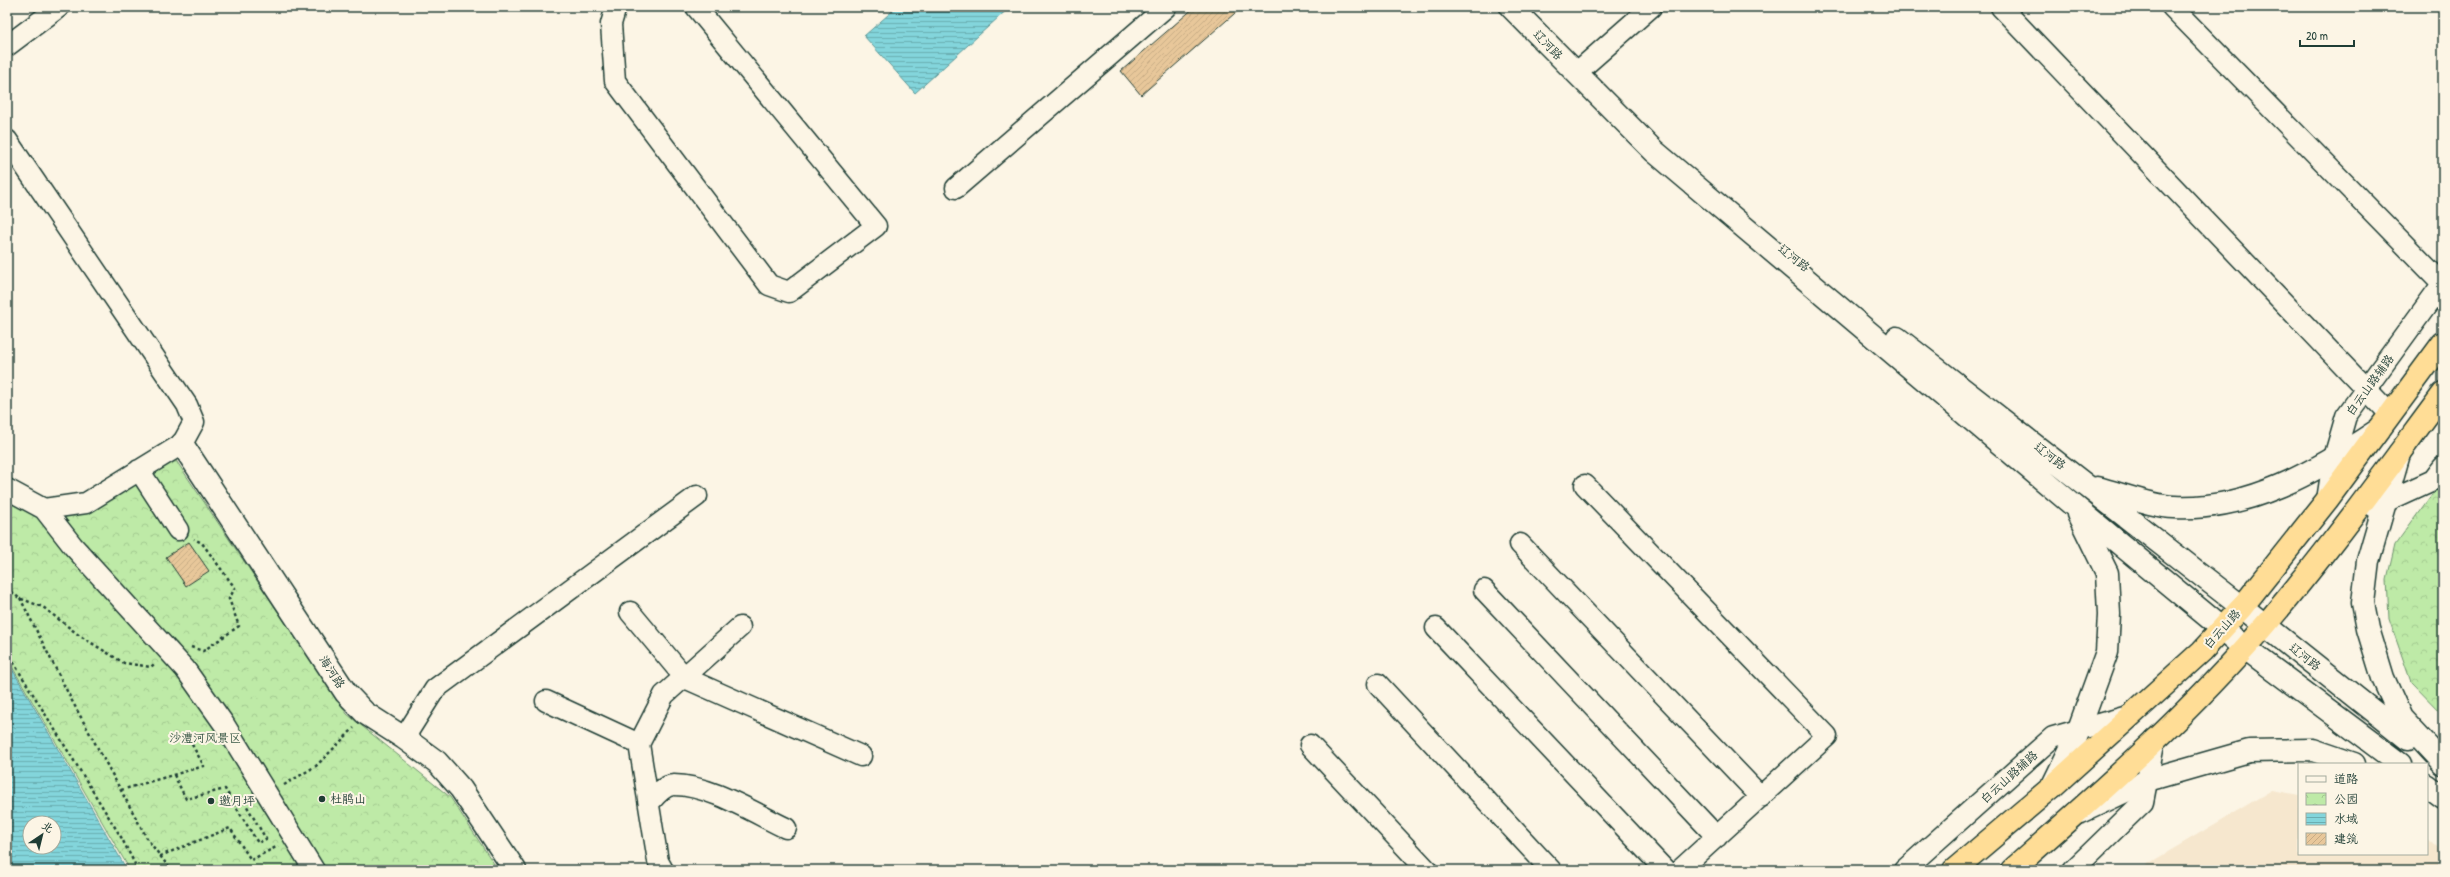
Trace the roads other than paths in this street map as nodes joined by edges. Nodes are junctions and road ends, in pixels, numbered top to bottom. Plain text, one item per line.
1 (59, 7) edge
2 (616, 7) edge
3 (696, 7) edge
4 (1166, 7) edge
5 (1511, 7) edge
6 (1651, 7) edge
7 (2001, 7) edge
8 (2172, 7) edge
9 (7, 46) edge
10 (1576, 73) junction
11 (7, 140) edge
12 (1654, 151) junction
13 (956, 188) dead end
14 (2443, 284) edge
15 (2443, 343) edge
16 (2367, 388) junction
17 (2443, 394) edge
18 (2384, 422) junction
19 (182, 444) junction
20 (2400, 452) junction
21 (2333, 461) junction
22 (2443, 467) edge
23 (139, 470) junction
24 (1585, 485) dead end
25 (2088, 485) junction
26 (7, 489) edge
27 (697, 496) dead end
28 (2327, 500) junction
29 (2385, 503) junction
30 (2073, 506) junction
31 (44, 509) junction
32 (2354, 516) junction
33 (178, 530) road end
34 (1520, 544) dead end
35 (1484, 590) dead end
36 (2242, 607) junction
37 (630, 612) dead end
38 (2265, 625) junction
39 (740, 627) dead end
40 (1436, 628) dead end
41 (2223, 629) junction
42 (2245, 648) junction
43 (685, 678) junction
44 (1378, 684) dead end
45 (546, 701) dead end
46 (2131, 715) junction
47 (2079, 730) junction
48 (404, 738) junction
49 (2154, 739) junction
50 (639, 744) junction
51 (1310, 744) dead end
52 (861, 756) dead end
53 (2351, 763) edge
54 (2399, 763) edge
55 (2443, 765) edge
56 (2147, 781) junction
57 (2052, 787) junction
58 (1761, 797) junction
59 (650, 802) junction
60 (2074, 815) junction
61 (786, 828) dead end
62 (1717, 837) junction
63 (1690, 867) edge
64 (314, 870) edge
65 (516, 870) edge
66 (663, 870) edge
67 (1427, 870) edge
68 (1551, 870) edge
69 (1665, 870) edge
70 (1904, 870) edge
71 (1954, 870) edge
72 (2012, 870) edge
73 (2073, 870) edge

1 - 9 street
2 - 3 street
4 - 13 street
5 - 10 street, 辽河路
6 - 10 street
7 - 16 street
8 - 14 street
10 - 12 street, 辽河路
11 - 19 street
12 - 25 street, 辽河路
12 - 30 street, 辽河路
14 - 16 street, 白云山路辅路
15 - 18 highway, 白云山路
16 - 18 street
16 - 21 street, 白云山路辅路
17 - 20 highway
18 - 21 street
18 - 28 highway, 白云山路
19 - 23 street
19 - 48 street, 海河路
20 - 29 street
20 - 32 highway
21 - 25 street
21 - 28 street, 白云山路辅路
22 - 29 street
23 - 31 street
23 - 33 street
24 - 58 street
25 - 36 street, 辽河路
26 - 31 street
27 - 48 street
28 - 36 highway, 白云山路
29 - 32 street
29 - 55 street
30 - 41 street, 辽河路
30 - 47 street
31 - 64 street
32 - 38 highway
34 - 58 street
35 - 62 street
36 - 38 street, 辽河路
36 - 41 highway, 白云山路
37 - 43 street
38 - 42 highway
38 - 55 street, 辽河路
39 - 43 street
40 - 69 street
41 - 42 street, 辽河路
41 - 46 highway, 白云山路
42 - 49 highway
42 - 54 street, 辽河路
43 - 50 street
43 - 52 street
44 - 68 street
45 - 50 street
46 - 47 street, 白云山路辅路
46 - 57 highway, 白云山路
47 - 57 street
47 - 70 street, 白云山路辅路
48 - 65 street, 海河路
49 - 56 street
49 - 60 highway
50 - 59 street
51 - 67 street
53 - 56 street
56 - 60 street
56 - 73 street
57 - 71 highway, 白云山路
58 - 62 street
59 - 61 street
59 - 66 street
60 - 72 highway
62 - 63 street

